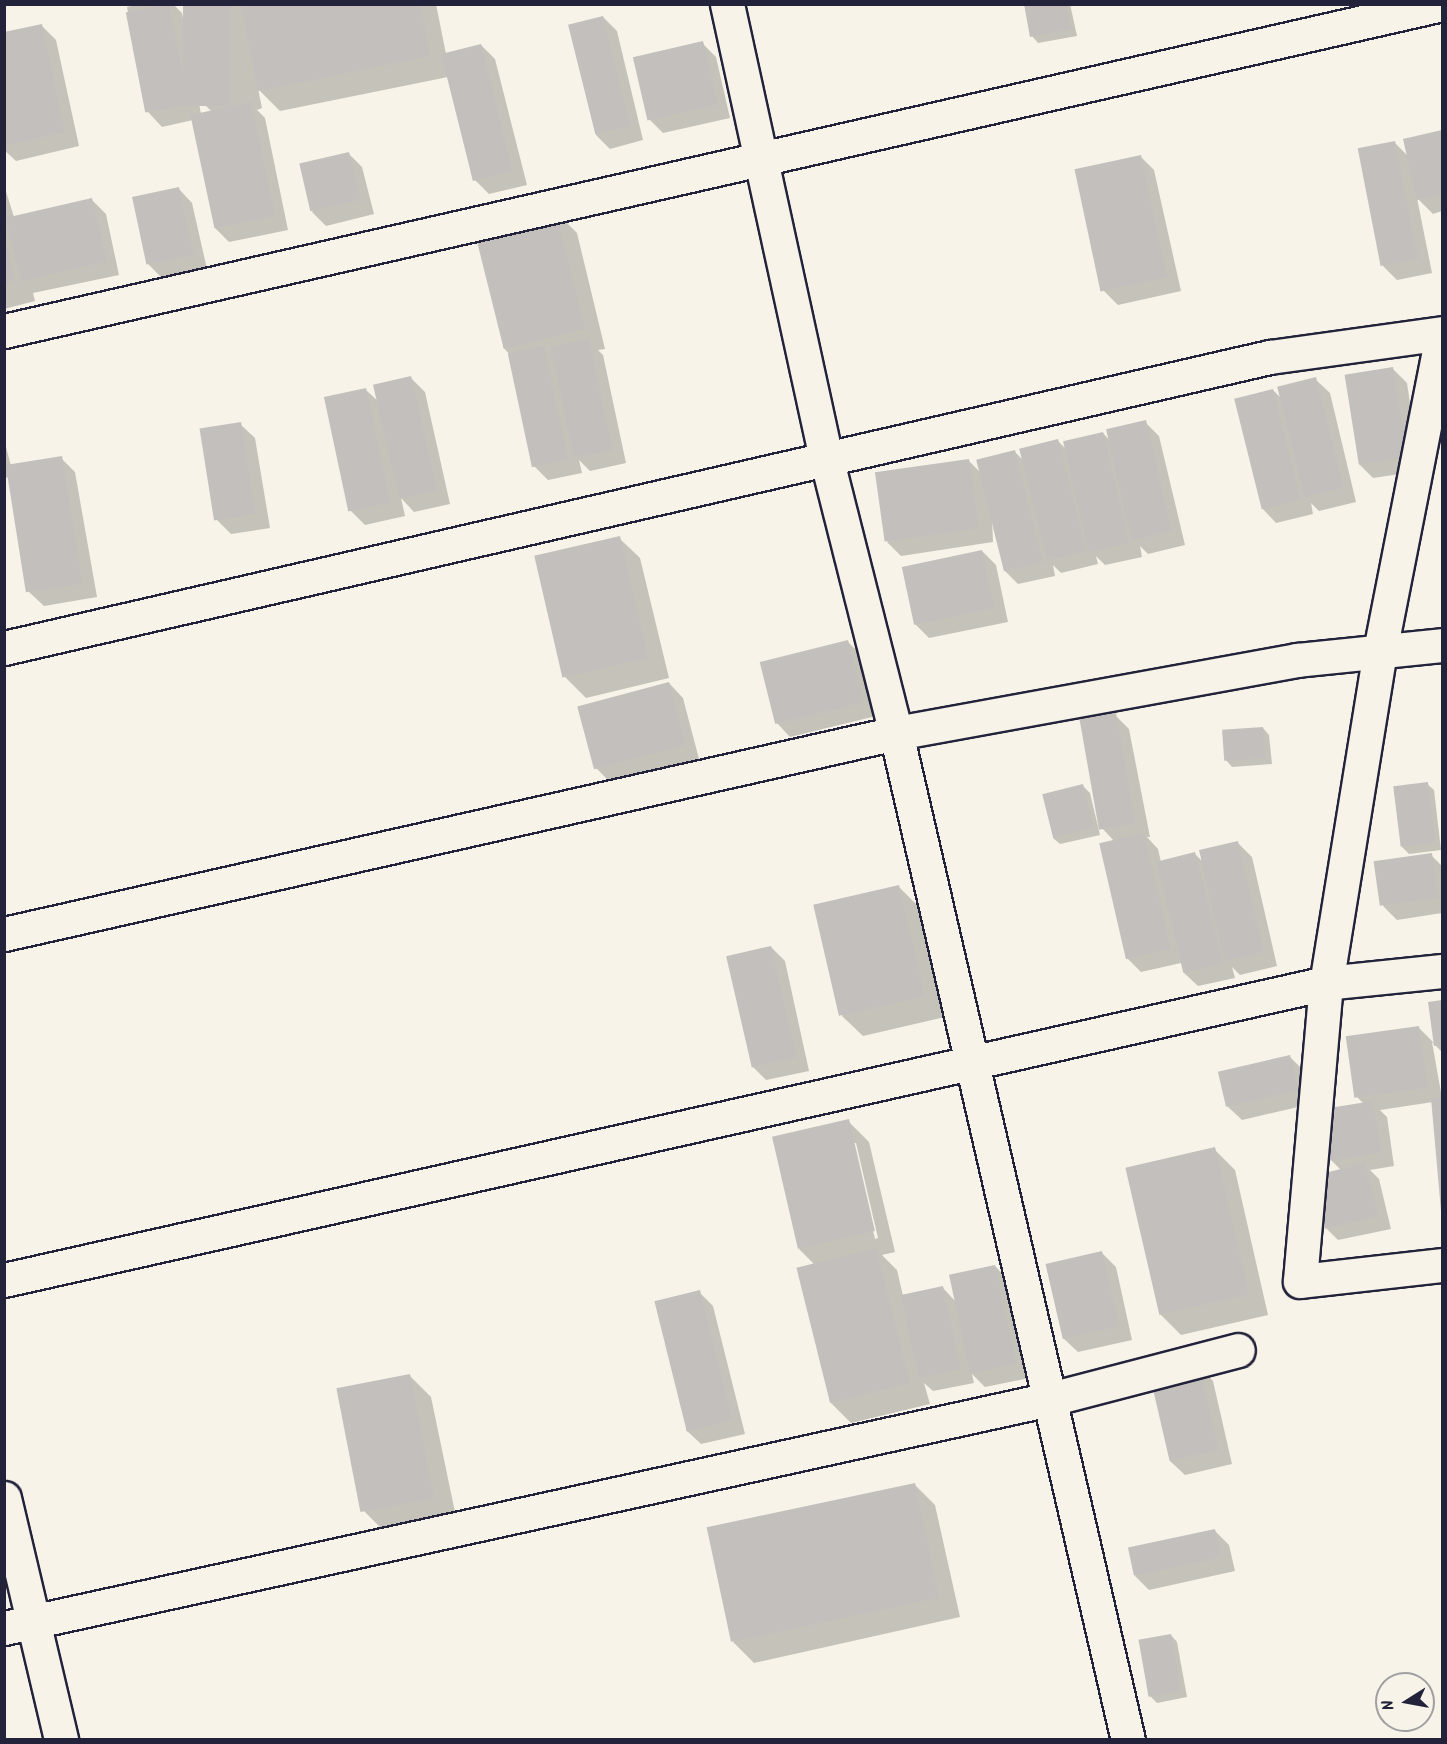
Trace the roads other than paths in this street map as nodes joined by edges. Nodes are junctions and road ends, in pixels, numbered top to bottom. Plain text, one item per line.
1 (727, 4) edge
2 (1442, 4) edge
3 (1357, 13) edge
4 (761, 159) junction
5 (4, 331) edge
6 (1443, 334) edge
7 (827, 461) junction
8 (1443, 645) edge
9 (4, 648) edge
10 (1380, 651) junction
11 (896, 734) junction
12 (4, 934) edge
13 (1443, 971) edge
14 (1326, 983) junction
15 (973, 1062) junction
16 (1443, 1265) edge
17 (4, 1280) edge
18 (1238, 1350) dead end
19 (1050, 1399) junction
20 (4, 1498) edge
21 (19, 1625) edge
22 (61, 1740) edge
23 (1128, 1740) edge

1 - 4 street
2 - 3 street
3 - 4 street
4 - 5 street
4 - 7 street
6 - 7 street
6 - 10 street
7 - 9 street
7 - 11 street
8 - 10 street
10 - 11 street
10 - 14 street
11 - 12 street
11 - 15 street
13 - 14 street
14 - 15 street
14 - 16 street
15 - 17 street
15 - 19 street
18 - 19 street
19 - 21 street
19 - 23 street
20 - 21 street
21 - 22 street

